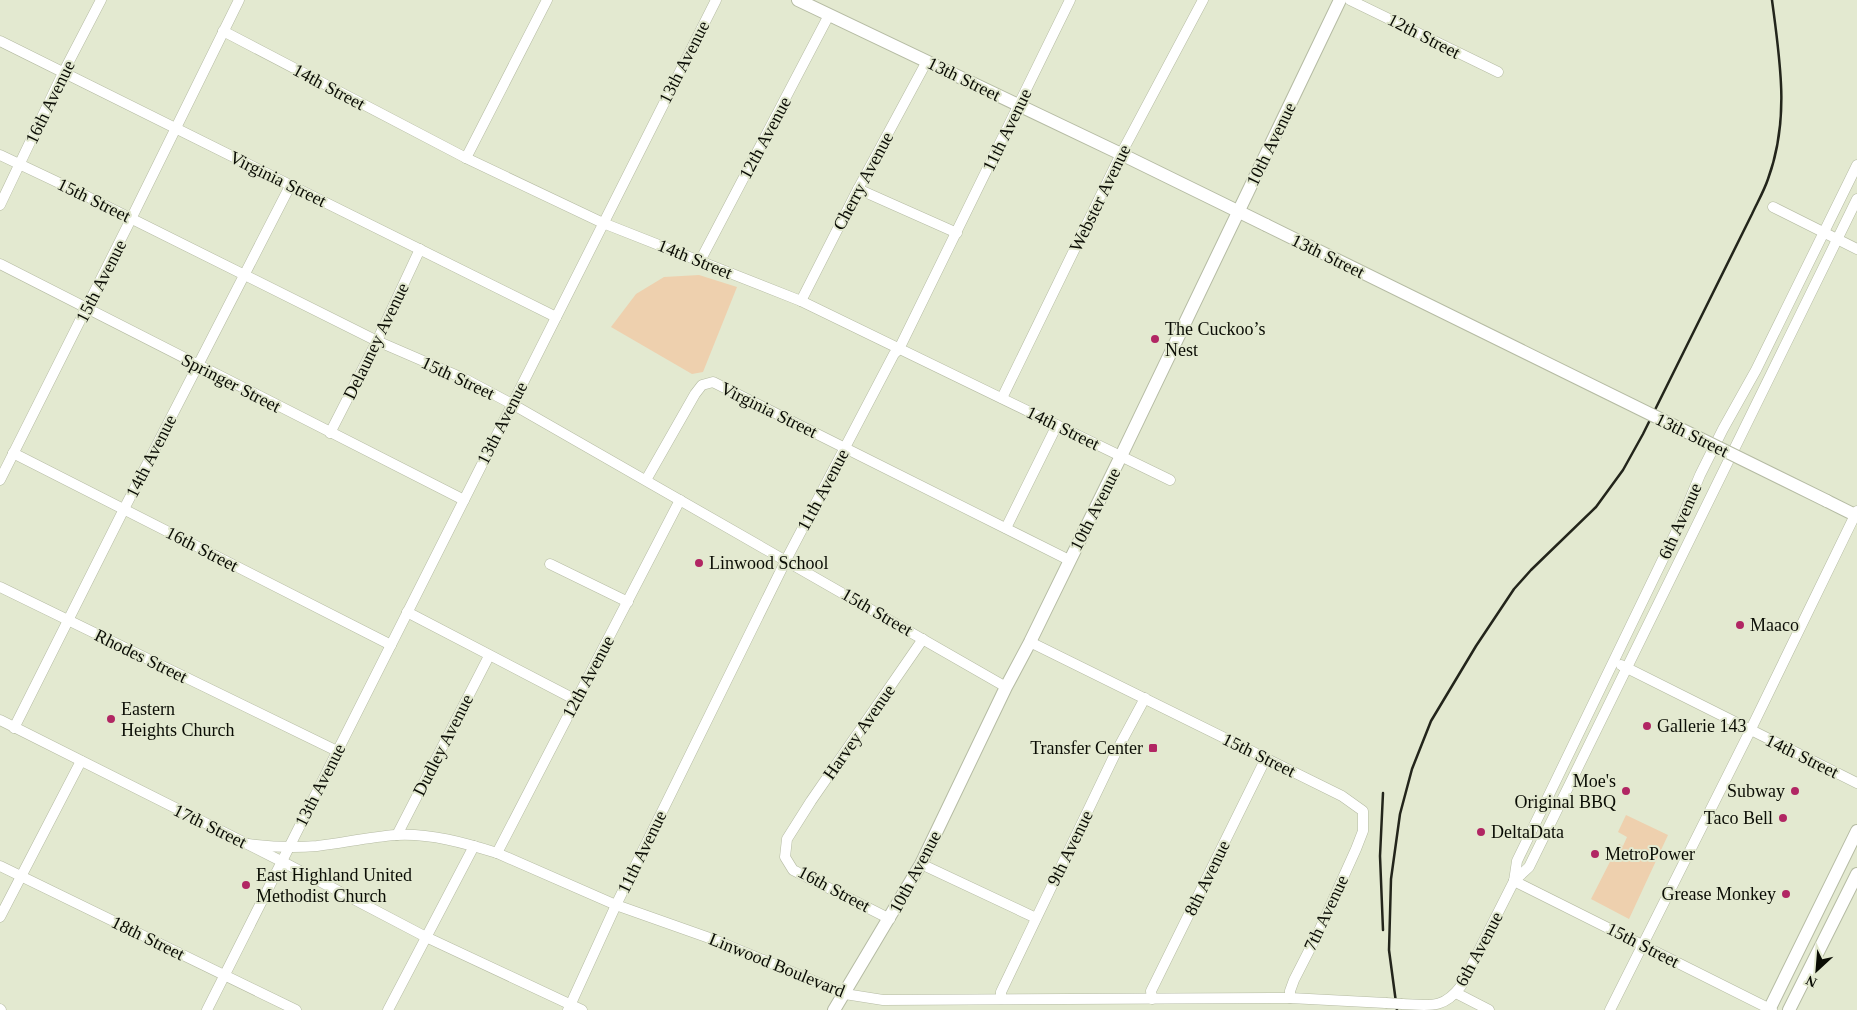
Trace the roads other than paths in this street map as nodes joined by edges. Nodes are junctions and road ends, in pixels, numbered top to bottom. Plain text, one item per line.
1 (101, 0) edge
2 (239, 0) edge
3 (546, 0) edge
4 (716, 0) edge
5 (798, 0) edge
6 (1070, 0) edge
7 (1203, 0) edge
8 (1340, 0) edge
9 (1350, 0) edge
10 (830, 15) junction
11 (223, 31) junction
12 (0, 41) edge
13 (927, 61) junction
14 (1498, 72) dead end
15 (63, 73) junction
16 (1018, 106) junction
17 (175, 128) junction
18 (1121, 154) junction
19 (0, 155) edge
20 (466, 158) junction
21 (20, 165) junction
22 (1857, 165) edge
23 (290, 186) junction
24 (858, 189) junction
25 (1857, 199) edge
26 (0, 205) edge
27 (1772, 207) dead end
28 (1239, 211) junction
29 (132, 219) junction
30 (603, 223) junction
31 (957, 233) junction
32 (1824, 233) junction
33 (1837, 240) junction
34 (420, 249) junction
35 (1857, 249) edge
36 (700, 261) junction
37 (0, 264) edge
38 (244, 274) junction
39 (801, 301) junction
40 (87, 309) junction
41 (556, 317) junction
42 (377, 341) junction
43 (900, 349) junction
44 (197, 366) junction
45 (1002, 398) junction
46 (512, 404) junction
47 (1057, 425) junction
48 (330, 433) junction
49 (845, 448) junction
50 (13, 453) junction
51 (1121, 456) junction
52 (0, 480) edge
53 (646, 480) junction
54 (1170, 480) dead end
55 (464, 500) junction
56 (680, 500) junction
57 (124, 509) junction
58 (1856, 514) edge
59 (1006, 528) junction
60 (786, 560) junction
61 (1069, 560) junction
62 (550, 564) dead end
63 (0, 587) edge
64 (628, 602) junction
65 (407, 612) junction
66 (69, 621) junction
67 (923, 639) junction
68 (1030, 642) junction
69 (390, 645) junction
70 (489, 656) junction
71 (1614, 662) junction
72 (1626, 668) junction
73 (1006, 688) junction
74 (1145, 698) junction
75 (576, 700) junction
76 (0, 720) edge
77 (14, 728) junction
78 (1750, 731) junction
79 (337, 751) junction
80 (1266, 758) junction
81 (81, 761) junction
82 (1857, 783) edge
83 (795, 826) joint
84 (1363, 828) joint
85 (1857, 830) edge
86 (397, 835) junction
87 (248, 844) junction
88 (474, 846) junction
89 (288, 847) junction
90 (497, 853) junction
91 (281, 861) junction
92 (921, 864) junction
93 (0, 866) edge
94 (1857, 874) edge
95 (21, 876) junction
96 (1514, 881) junction
97 (616, 905) junction
98 (0, 918) edge
99 (1036, 918) junction
100 (890, 919) junction
101 (426, 937) junction
102 (1642, 945) junction
103 (224, 975) junction
104 (1456, 993) junction
105 (845, 994) junction
106 (1290, 998) junction
107 (1001, 999) junction
108 (1152, 999) junction
109 (1434, 1005) joint
110 (569, 1007) edge
111 (207, 1010) edge
112 (296, 1010) edge
113 (388, 1010) edge
114 (582, 1010) edge
115 (834, 1010) edge
116 (1489, 1010) edge
117 (1610, 1010) edge
118 (1770, 1010) edge
119 (1789, 1010) edge

1 - 15 street, 16th Avenue
2 - 11 street, 15th Avenue
3 - 20 street
4 - 30 street, 13th Avenue
5 - 10 main road, 13th Street
6 - 16 street, 11th Avenue
7 - 18 street, Webster Avenue
8 - 28 main road, 10th Avenue
9 - 14 street, 12th Street
10 - 13 main road, 13th Street
10 - 36 street, 12th Avenue
11 - 17 street, 15th Avenue
11 - 20 street, 14th Street
12 - 15 street, Virginia Street
13 - 16 main road, 13th Street
13 - 24 street, Cherry Avenue
15 - 17 street, Virginia Street
15 - 21 street, 16th Avenue
16 - 18 main road, 13th Street
16 - 31 street, 11th Avenue
17 - 23 street, Virginia Street
17 - 29 street, 15th Avenue
18 - 28 main road, 13th Street
18 - 45 street, Webster Avenue
19 - 21 street, 15th Street
20 - 30 street, 14th Street
21 - 26 street, 16th Avenue
21 - 29 street, 15th Street
22 - 32 street, 6th Avenue
23 - 34 street, Virginia Street
23 - 38 street, 14th Avenue
24 - 31 street
24 - 39 street, Cherry Avenue
25 - 33 street, 6th Avenue
27 - 32 street
28 - 51 main road, 10th Avenue
28 - 58 main road, 13th Street, bridge
29 - 38 street, 15th Street
29 - 40 street, 15th Avenue
30 - 36 street, 14th Street
30 - 41 street, 13th Avenue
31 - 43 street, 11th Avenue
32 - 33 street
32 - 71 street, 6th Avenue
33 - 35 street
33 - 72 street, 6th Avenue
34 - 41 street, Virginia Street
34 - 42 street, Delauney Avenue
36 - 39 street, 14th Street
37 - 40 street, Springer Street
38 - 42 street, 15th Street
38 - 44 street, 14th Avenue
39 - 43 street, 14th Street
40 - 44 street, Springer Street
40 - 50 street, 15th Avenue
41 - 46 street, 13th Avenue
42 - 46 street, 15th Street
42 - 48 street, Delauney Avenue
43 - 45 street, 14th Street
43 - 49 street, 11th Avenue
44 - 48 street, Springer Street
44 - 57 street, 14th Avenue
45 - 47 street, 14th Street
46 - 53 street, 15th Street
46 - 55 street, 13th Avenue
47 - 51 street, 14th Street
47 - 59 street
48 - 55 street, Springer Street
49 - 53 street, Virginia Street
49 - 59 street, Virginia Street
49 - 60 street, 11th Avenue
50 - 52 street, 15th Avenue
50 - 57 street, 16th Street
51 - 54 street, 14th Street
51 - 61 main road, 10th Avenue
53 - 56 street, 15th Street
55 - 65 street, 13th Avenue
56 - 60 street, 15th Street
56 - 64 street, 12th Avenue
57 - 66 street, 14th Avenue
57 - 69 street, 16th Street
58 - 78 street
59 - 61 street, Virginia Street
60 - 67 street, 15th Street
60 - 97 street, 11th Avenue
61 - 68 main road, 10th Avenue
62 - 64 street
63 - 66 street, Rhodes Street
64 - 75 street, 12th Avenue
65 - 69 street, 13th Avenue
65 - 70 street
66 - 77 street, 14th Avenue
66 - 79 street, Rhodes Street
67 - 73 street, 15th Street
67 - 83 street, Harvey Avenue
68 - 73 main road, 10th Avenue
68 - 74 street, 15th Street
69 - 79 street, 13th Avenue
70 - 75 street
70 - 86 street, Dudley Avenue
71 - 72 street, 14th Street
71 - 96 street, 6th Avenue
72 - 78 street, 14th Street
72 - 96 street, 6th Avenue
73 - 92 main road, 10th Avenue
74 - 80 street, 15th Street
74 - 99 street, 9th Avenue
75 - 90 street, 12th Avenue
76 - 77 street, 17th Street
77 - 81 street, 17th Street
78 - 82 street, 14th Street
78 - 102 street
79 - 89 street, 13th Avenue
80 - 84 street, 15th Street
80 - 108 street, 8th Avenue
81 - 87 street, 17th Street
81 - 95 street
83 - 100 street, 16th Street
84 - 106 street, 7th Avenue
85 - 118 main road
86 - 88 street, Linwood Boulevard
86 - 89 street, Linwood Boulevard
87 - 89 street, 13th Avenue
87 - 91 street, 17th Street
88 - 90 street, Linwood Boulevard
88 - 101 street
89 - 91 street, 13th Avenue
90 - 97 street, Linwood Boulevard
91 - 101 street, 17th Street
91 - 103 street, 13th Avenue
92 - 99 street
92 - 100 main road, 10th Avenue
93 - 95 street, 18th Street
94 - 119 main road
95 - 98 street
95 - 103 street, 18th Street
96 - 102 street, 15th Street
96 - 104 street, 6th Avenue
97 - 105 street, Linwood Boulevard
97 - 110 street, 11th Avenue
99 - 107 street, 9th Avenue
100 - 105 main road, 10th Avenue
101 - 110 street, 17th Street
101 - 113 street
102 - 117 street
102 - 118 street, 15th Street
103 - 111 street, 13th Avenue
103 - 112 street, 18th Street
104 - 109 street, 6th Avenue
104 - 116 street
105 - 107 street, Linwood Boulevard
105 - 115 main road, 10th Avenue
106 - 108 street, Linwood Boulevard
106 - 109 street, Linwood Boulevard, bridge
107 - 108 street, Linwood Boulevard
110 - 114 street, 17th Street

